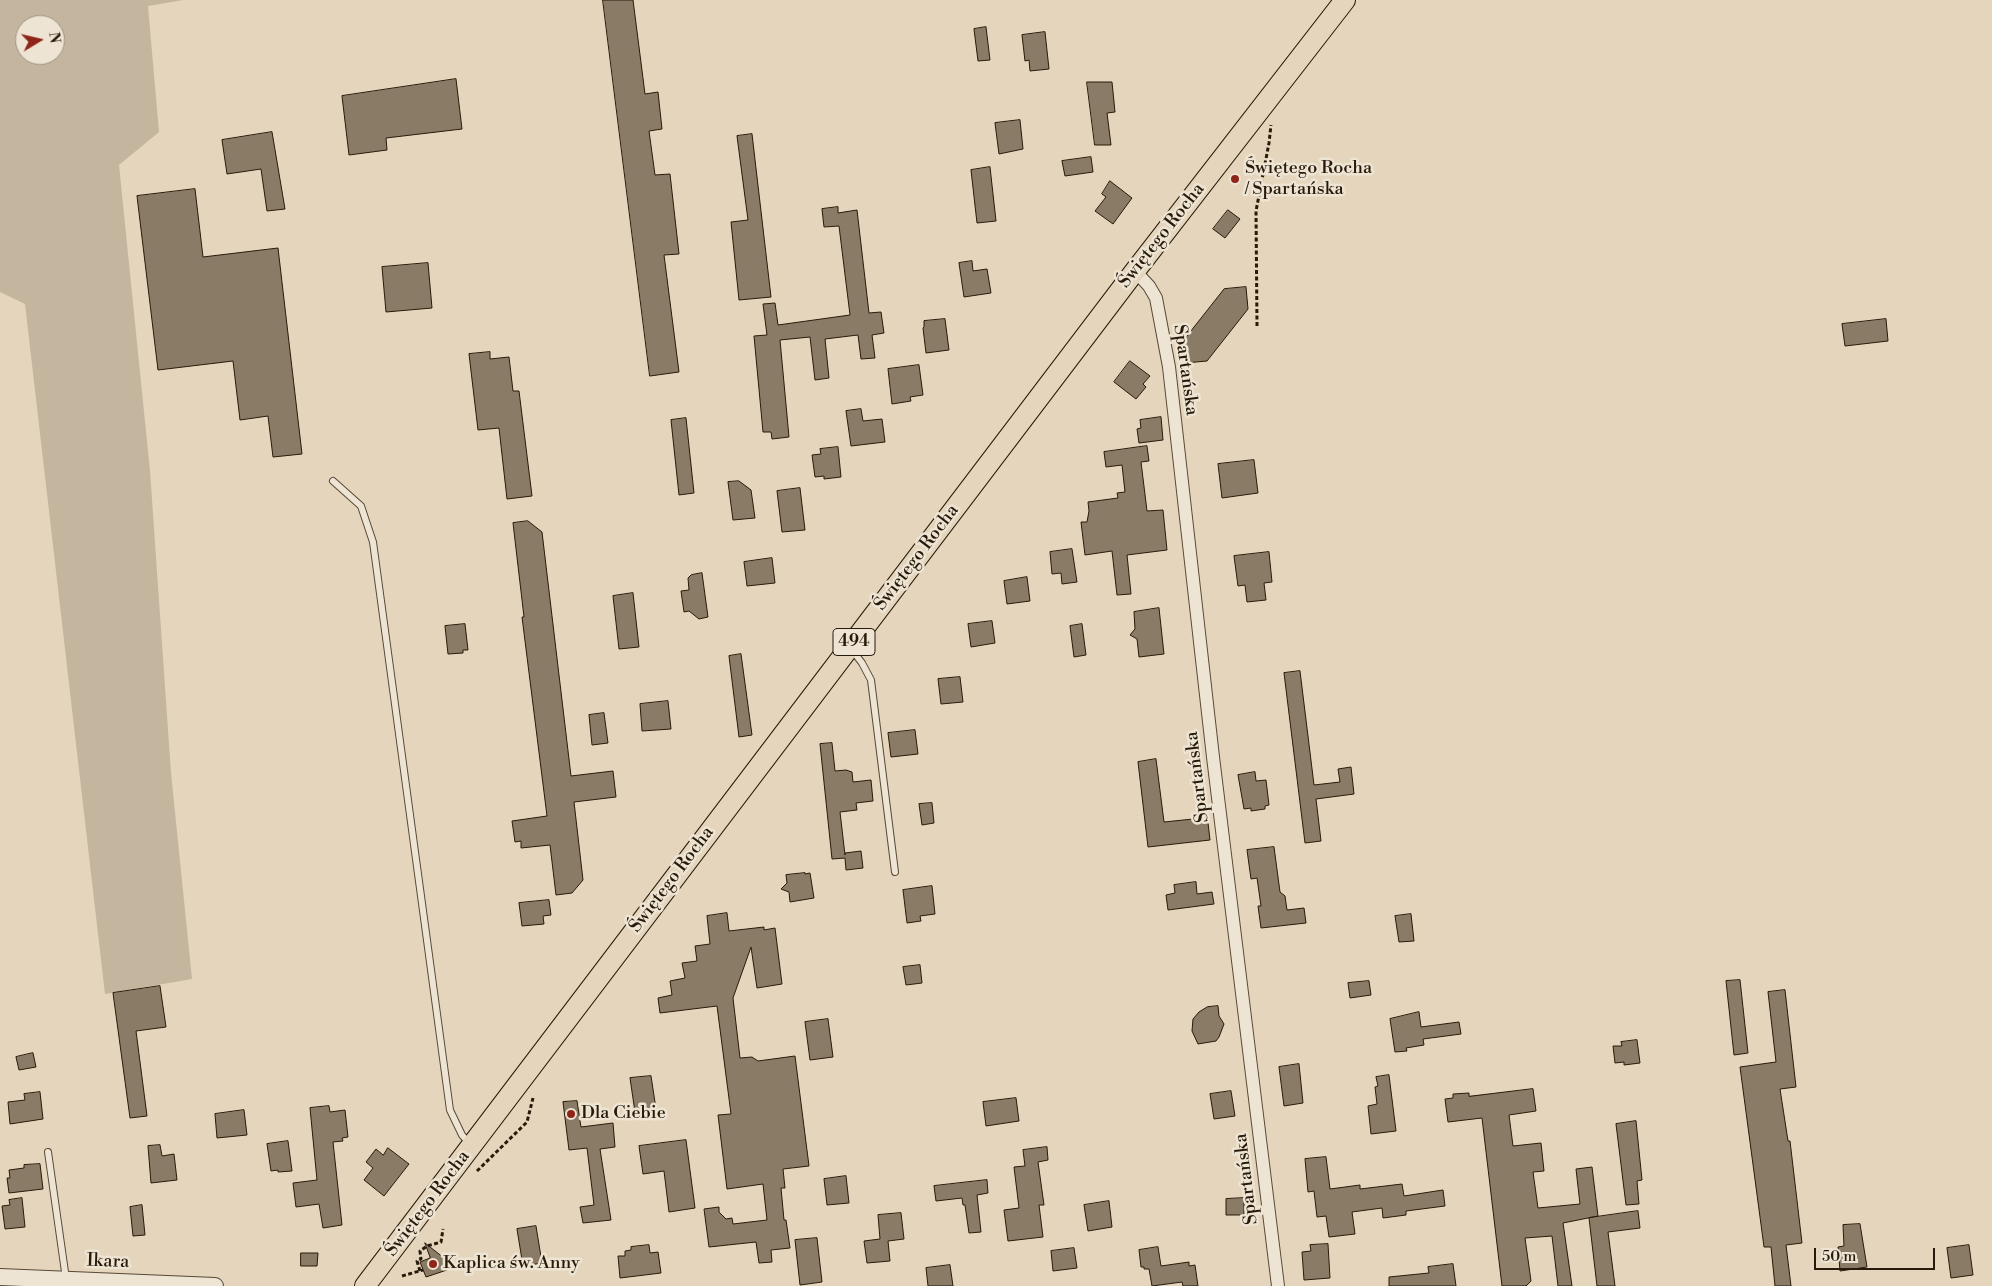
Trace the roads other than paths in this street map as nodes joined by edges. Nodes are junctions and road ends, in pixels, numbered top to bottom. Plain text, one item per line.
1 (1345, 0) edge
2 (1135, 271) junction
3 (333, 481) dead end
4 (849, 647) junction
5 (895, 872) dead end
6 (472, 1146) junction
7 (48, 1152) dead end
8 (0, 1277) edge
9 (66, 1280) junction
10 (215, 1286) edge
11 (366, 1286) edge
12 (1278, 1286) edge

1 - 2 main road, Świętego Rocha / 494
2 - 4 main road, Świętego Rocha / 494
2 - 12 street, Spartańska
3 - 6 lane
4 - 5 lane
4 - 6 main road, Świętego Rocha / 494
6 - 11 main road, Świętego Rocha / 494
7 - 9 lane
8 - 9 street, Ikara
9 - 10 street, Ikara

